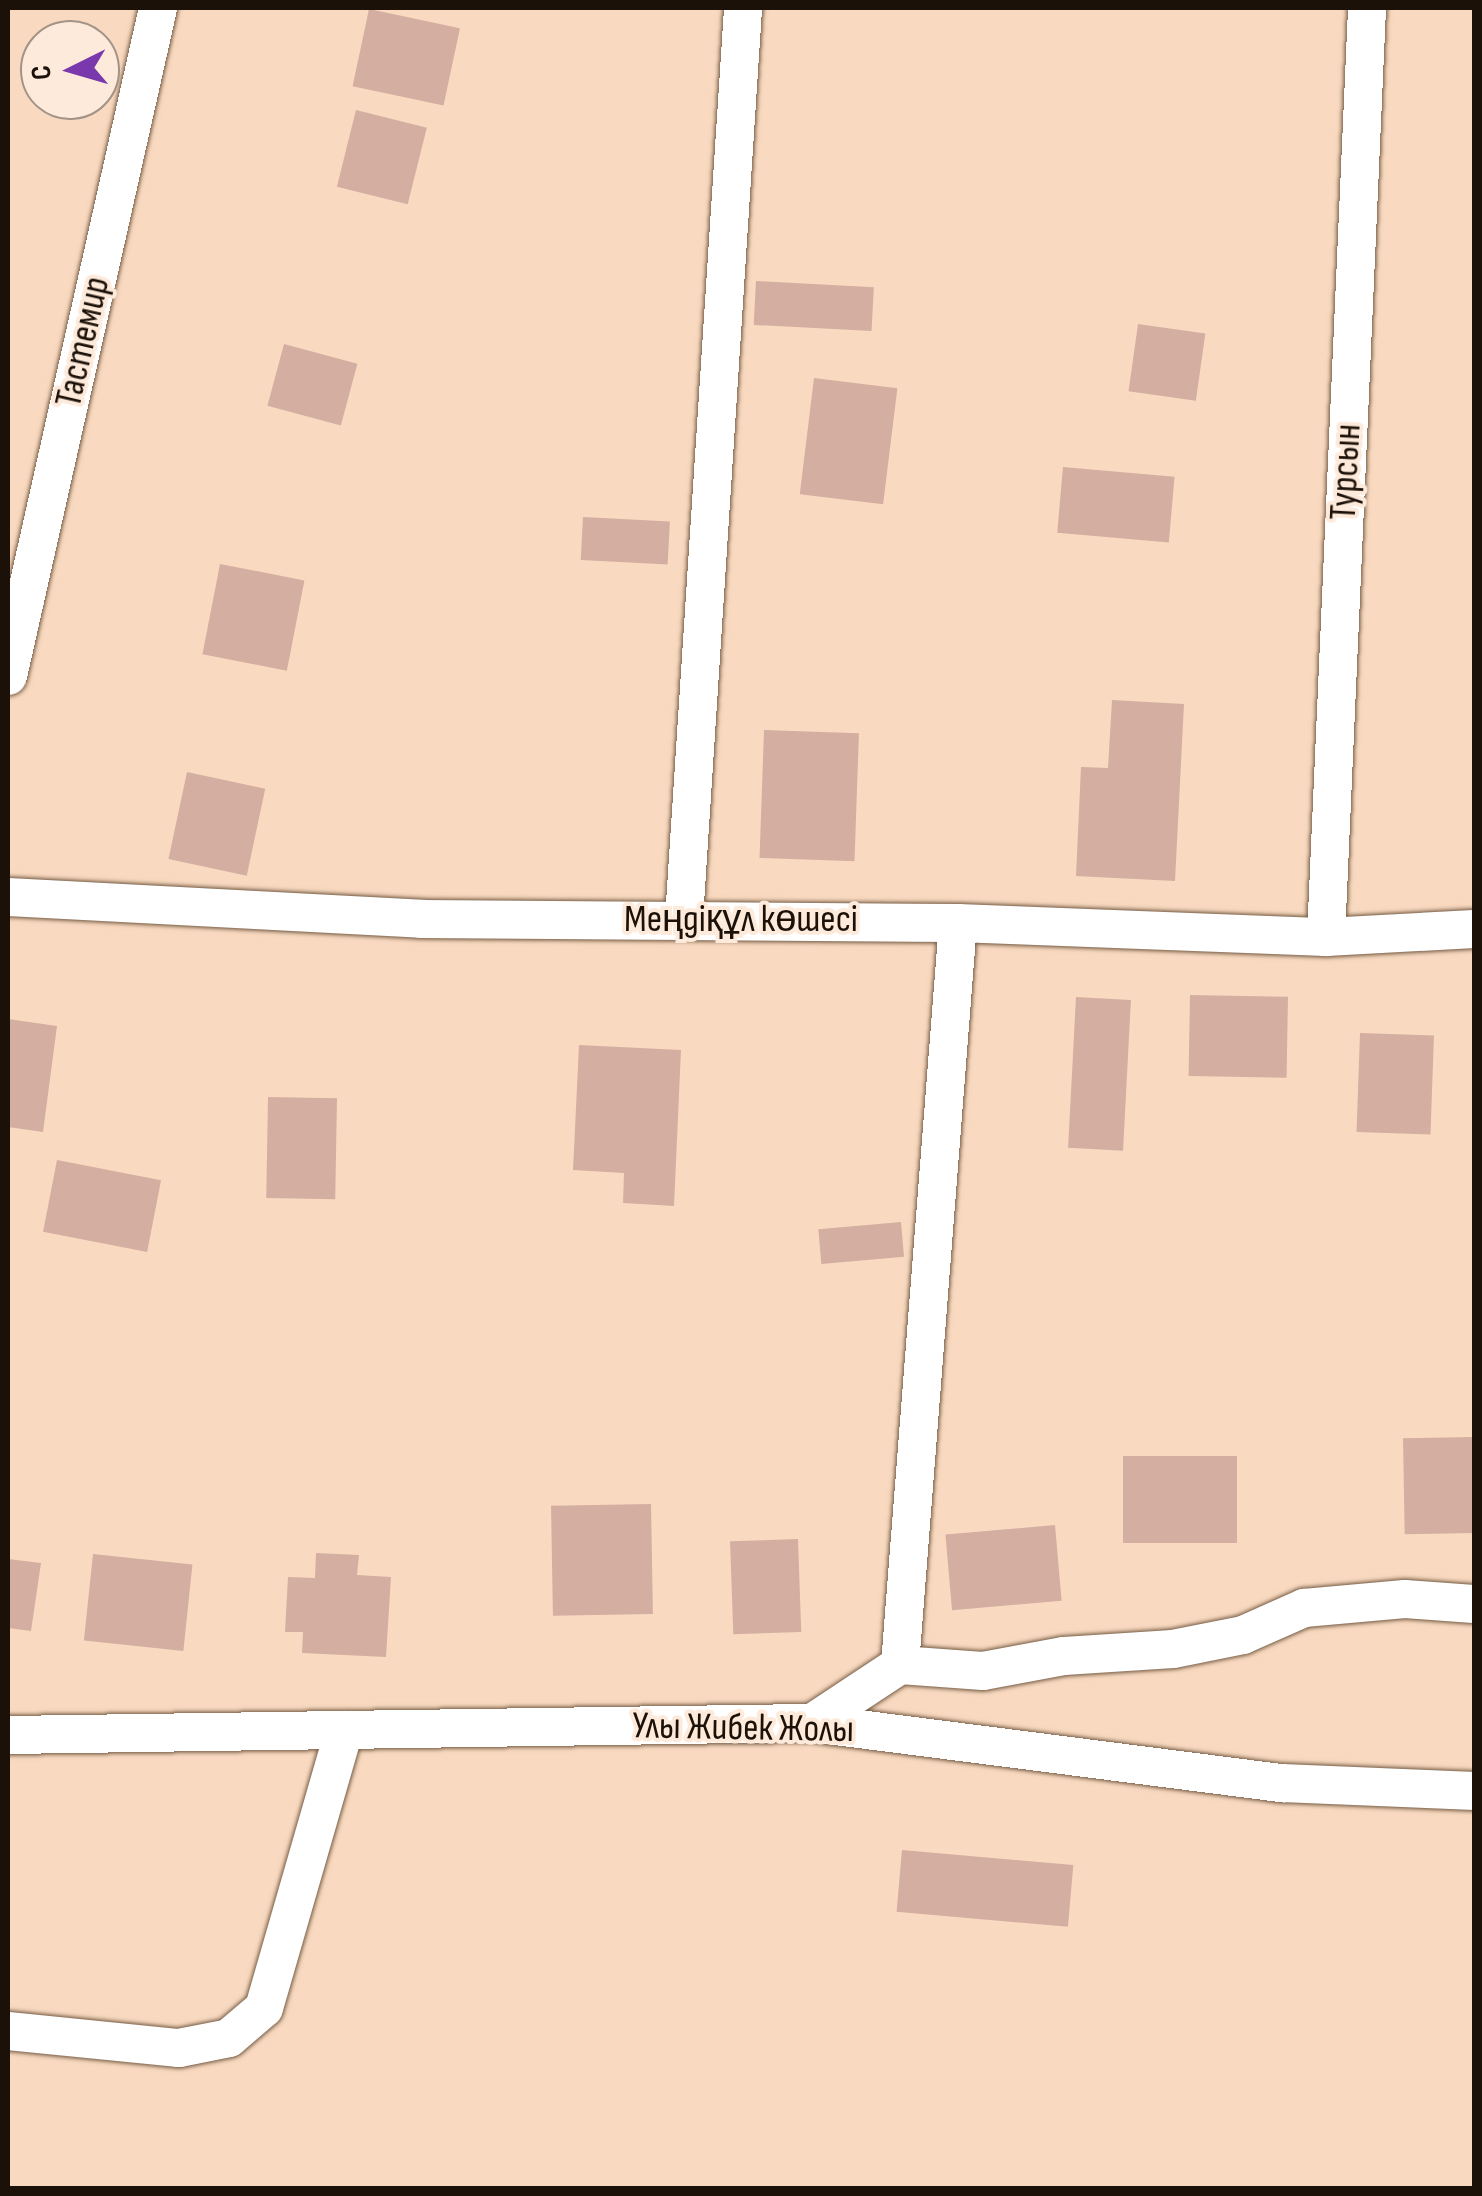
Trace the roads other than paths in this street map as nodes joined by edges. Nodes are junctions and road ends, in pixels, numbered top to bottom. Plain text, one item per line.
1 (158, 8) edge
2 (743, 8) edge
3 (1367, 8) edge
4 (8, 676) edge
5 (8, 897) edge
6 (684, 919) junction
7 (958, 923) junction
8 (1474, 929) edge
9 (1326, 936) junction
10 (1474, 1604) edge
11 (900, 1665) junction
12 (812, 1723) junction
13 (344, 1730) junction
14 (8, 1734) edge
15 (1474, 1791) edge
16 (8, 2031) edge

1 - 4 street, Тастемир
2 - 6 street
3 - 9 street, Турсын
5 - 6 street, Меңдіқұл көшесі
6 - 7 street, Меңдіқұл көшесі
7 - 9 street, Меңдіқұл көшесі
7 - 11 street
8 - 9 street, Меңдіқұл көшесі
10 - 11 street
11 - 12 street
12 - 13 street, Улы Жибек Жолы
12 - 15 street, Улы Жибек Жолы
13 - 14 street, Улы Жибек Жолы
13 - 16 street

